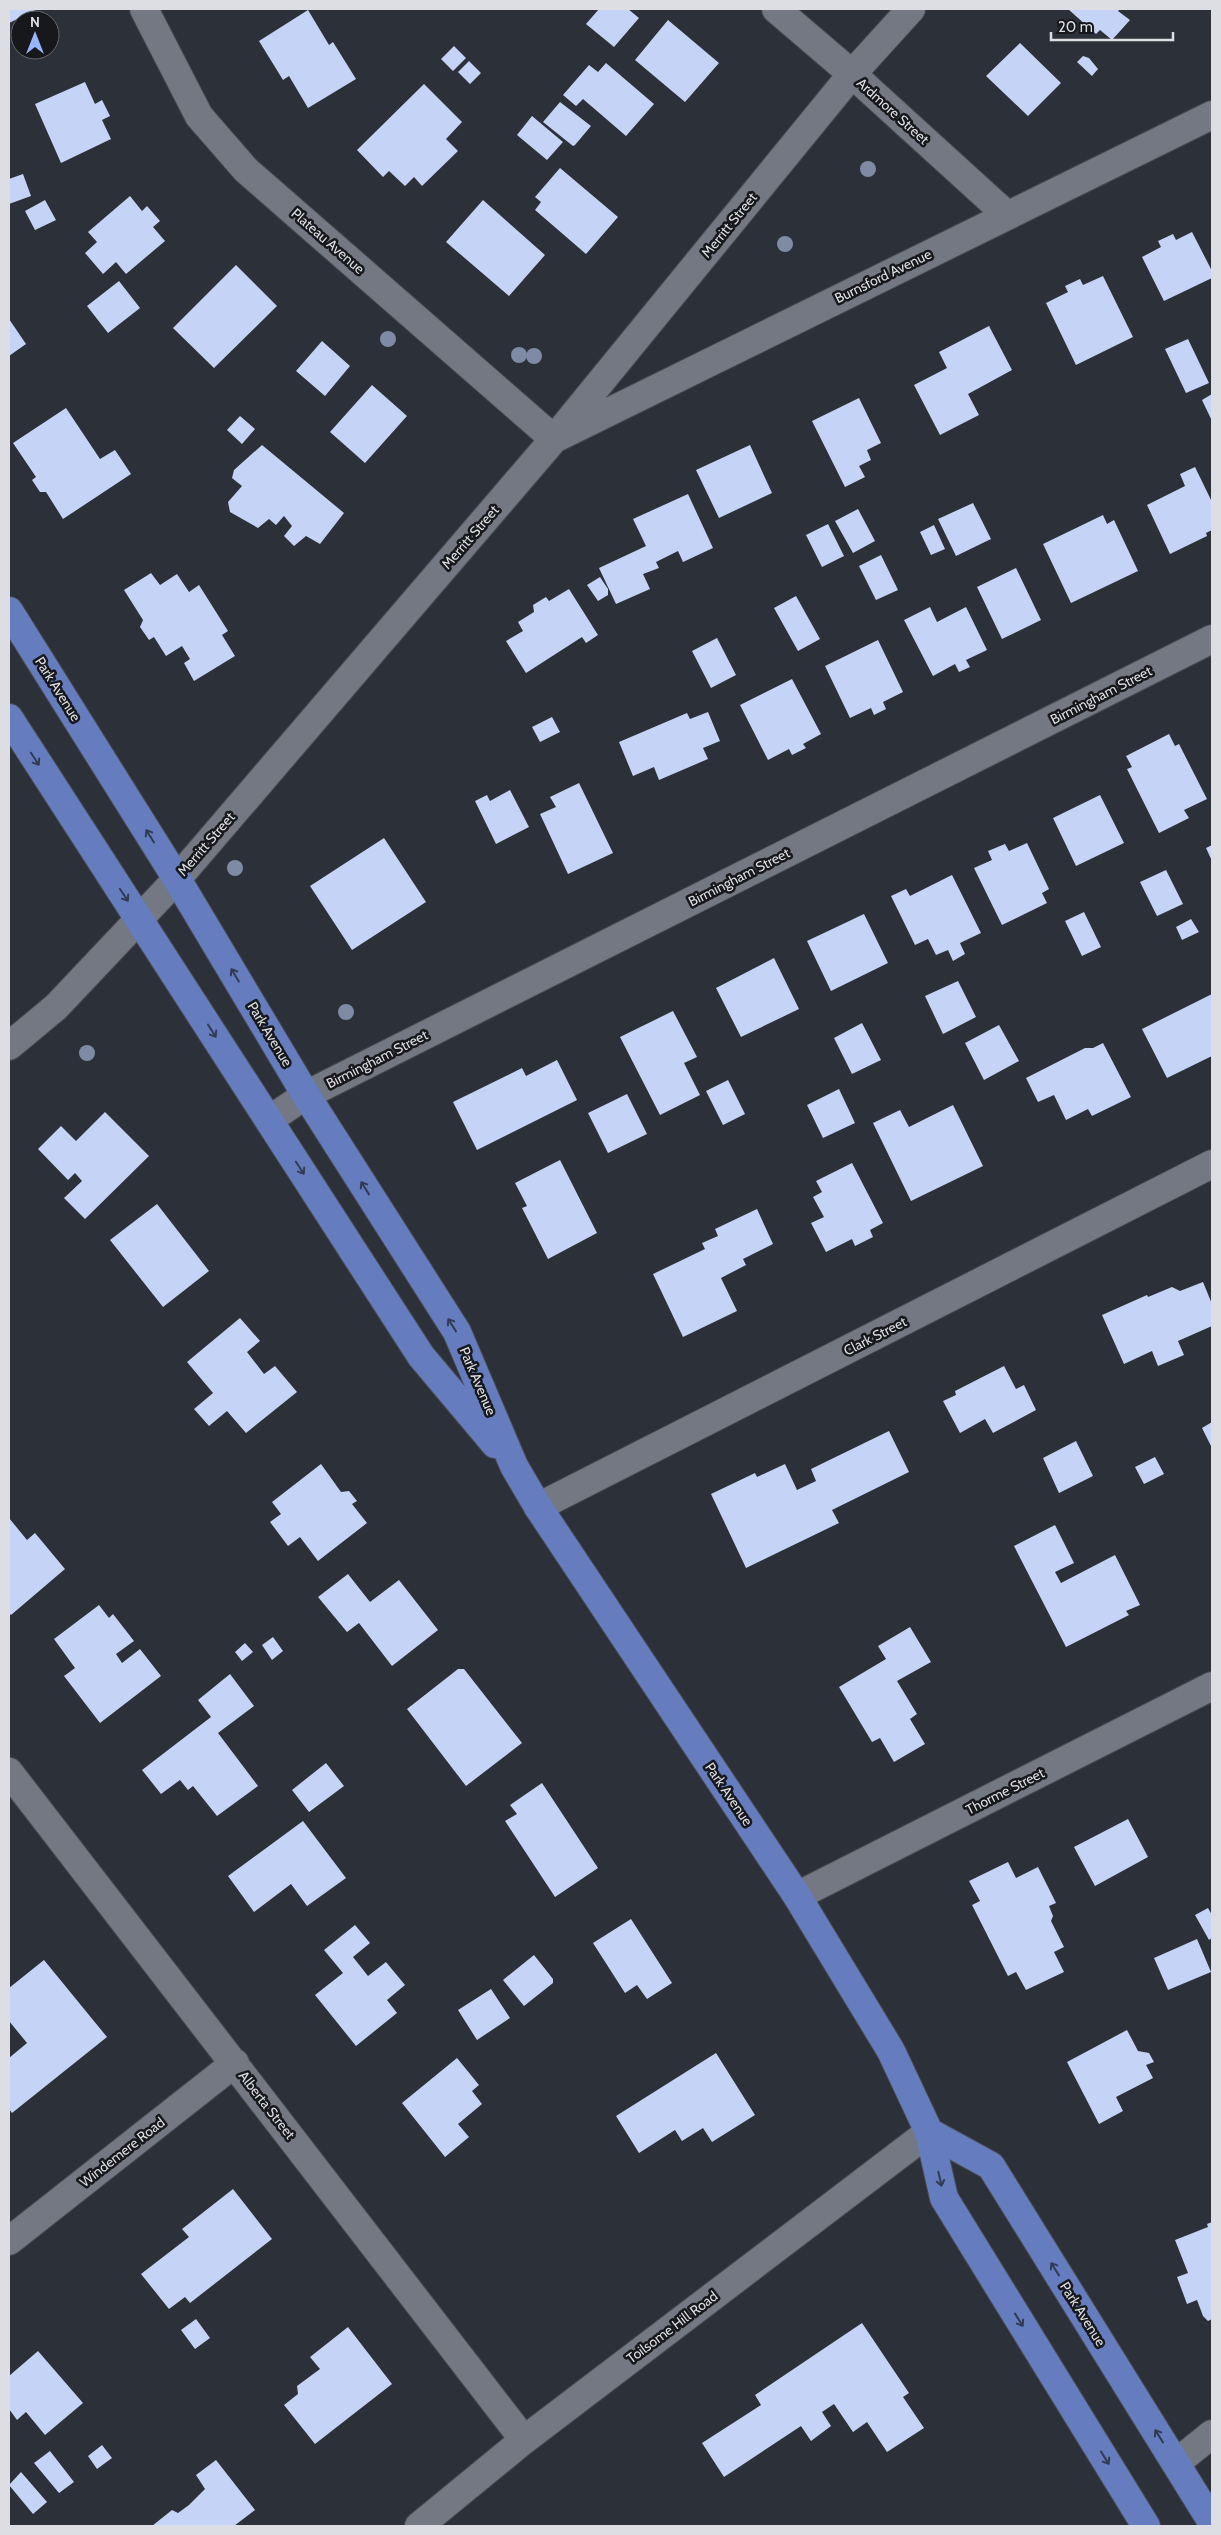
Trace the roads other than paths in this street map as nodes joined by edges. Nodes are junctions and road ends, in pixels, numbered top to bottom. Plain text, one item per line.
1 (144, 9) edge
2 (776, 9) edge
3 (911, 9) edge
4 (852, 74) junction
5 (1212, 115) edge
6 (1007, 215) junction
7 (554, 439) junction
8 (9, 611) edge
9 (1212, 639) edge
10 (9, 718) edge
11 (177, 878) junction
12 (140, 918) junction
13 (9, 1046) edge
14 (306, 1095) junction
15 (268, 1120) junction
16 (1212, 1164) edge
17 (514, 1466) junction
18 (538, 1507) junction
19 (1212, 1686) edge
20 (9, 1772) edge
21 (797, 1896) junction
22 (235, 2063) junction
23 (929, 2132) junction
24 (9, 2241) edge
25 (1212, 2434) edge
26 (524, 2440) junction
27 (1176, 2463) junction
28 (1212, 2522) edge
29 (419, 2526) edge
30 (1146, 2526) edge

1 - 7 street, Plateau Avenue
2 - 4 street, Ardmore Street
3 - 4 street, Merritt Street
4 - 6 street, Ardmore Street
4 - 7 street, Merritt Street
5 - 6 street, Burnsford Avenue
6 - 7 street, Burnsford Avenue
7 - 11 street, Merritt Street
11 -> 8 main road, Park Avenue
9 - 14 street, Birmingham Street
10 -> 12 main road, Park Avenue
11 - 12 street, Merritt Street
14 -> 11 main road, Park Avenue
12 - 13 street, Merritt Street
12 -> 15 main road, Park Avenue
14 - 15 street, Birmingham Street
17 -> 14 main road, Park Avenue
15 -> 17 main road, Park Avenue
16 - 18 street, Clark Street
17 - 18 main road, Park Avenue
18 - 21 main road, Park Avenue
19 - 21 street, Thorme Street
20 - 22 street, Alberta Street
21 - 23 main road, Park Avenue
22 - 24 street, Windemere Road
22 - 26 street, Alberta Street
23 - 26 street, Toilsome Hill Road
27 -> 23 main road, Park Avenue
23 -> 30 main road, Park Avenue
25 - 27 street
26 - 29 street, Toilsome Hill Road
27 - 28 main road, Park Avenue

